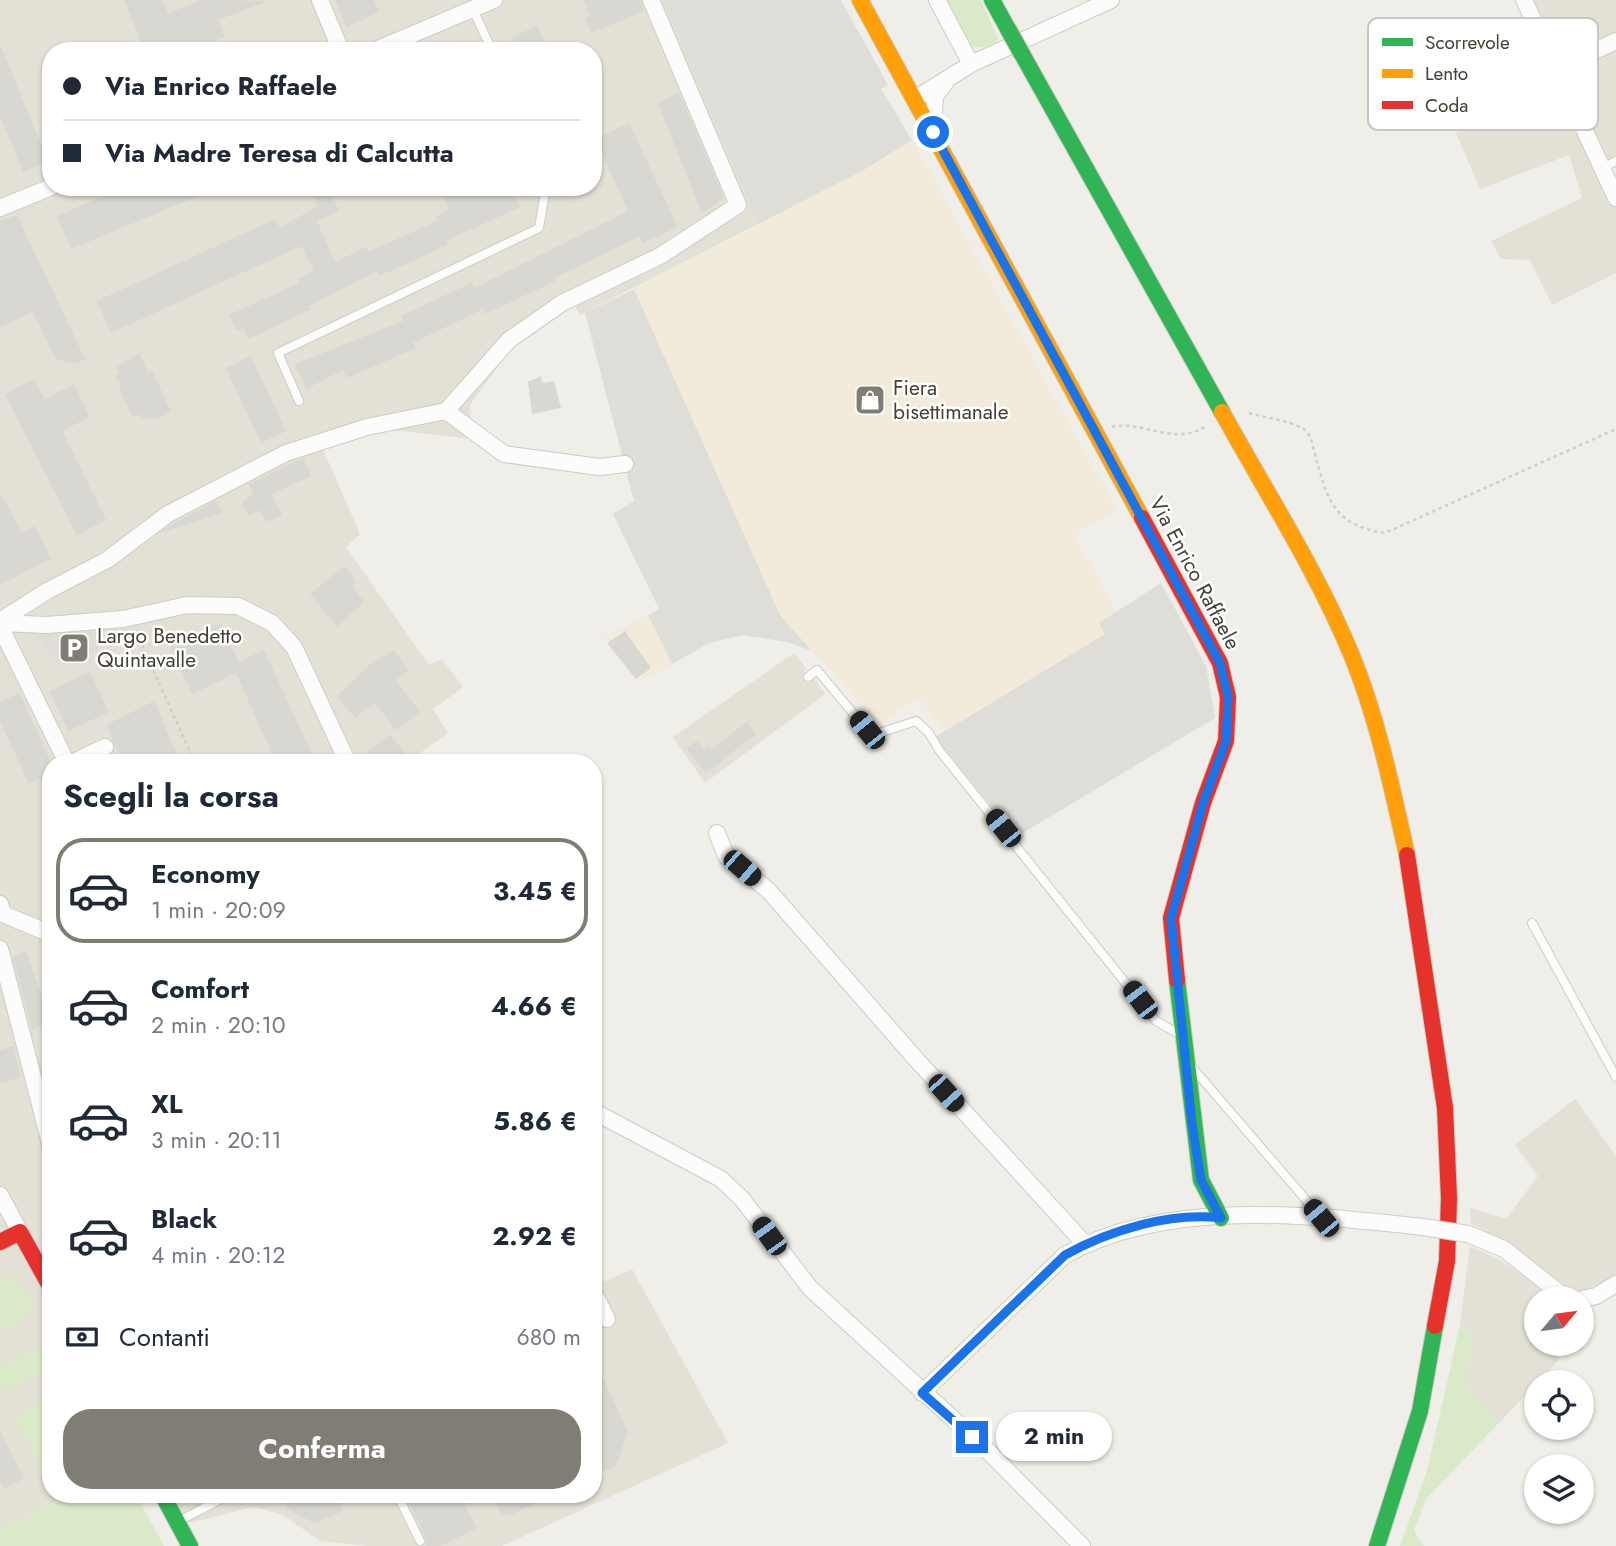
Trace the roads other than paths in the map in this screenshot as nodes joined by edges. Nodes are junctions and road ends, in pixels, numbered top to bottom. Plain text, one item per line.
1 (320, 0) edge
2 (494, 0) edge
3 (651, 0) edge
4 (860, 0) edge
5 (937, 0) edge
6 (992, 0) edge
7 (1111, 0) edge
8 (1524, 0) edge
9 (473, 9) junction
10 (1532, 18) edge
11 (1616, 41) edge
12 (337, 42) edge
13 (394, 42) edge
14 (488, 42) edge
15 (1598, 49) edge
16 (971, 64) junction
17 (948, 78) junction
18 (915, 99) junction
19 (1587, 130) edge
20 (933, 132) junction
21 (1608, 170) edge
22 (42, 191) edge
23 (544, 196) edge
24 (1616, 198) edge
25 (0, 208) edge
26 (299, 401) dead end
27 (446, 411) junction
28 (625, 464) dead end
29 (0, 623) edge
30 (808, 677) dead end
31 (106, 747) dead end
32 (66, 754) edge
33 (90, 754) edge
34 (344, 754) edge
35 (717, 833) dead end
36 (1, 913) edge
37 (1532, 923) dead end
38 (42, 930) edge
39 (0, 949) edge
40 (1185, 1036) junction
41 (1187, 1061) junction
42 (1616, 1077) edge
43 (42, 1112) edge
44 (602, 1116) edge
45 (0, 1195) edge
46 (1221, 1218) junction
47 (1321, 1218) junction
48 (23, 1238) junction
49 (0, 1242) edge
50 (1085, 1244) junction
51 (0, 1258) edge
52 (42, 1272) edge
53 (1616, 1284) edge
54 (1551, 1286) edge
55 (1594, 1294) edge
56 (602, 1309) edge
57 (607, 1319) dead end
58 (922, 1393) junction
59 (167, 1503) edge
60 (214, 1503) edge
61 (401, 1503) edge
62 (177, 1522) junction
63 (420, 1541) dead end
64 (190, 1546) edge
65 (1082, 1546) edge
66 (1377, 1546) edge

1 - 12 street
2 - 9 street
3 - 27 street
4 - 18 main road, Via Enrico Raffaele
5 - 16 street
6 - 66 main road, bridge
7 - 16 street
8 - 10 street
9 - 13 street
9 - 14 lane
11 - 15 street
16 - 17 street
17 - 18 street
17 - 20 street
18 - 20 main road, Via Enrico Raffaele
19 - 21 street
20 - 40 main road, Via Enrico Raffaele
21 - 24 street
22 - 25 street
23 - 26 lane
27 - 28 street
27 - 29 street
29 - 32 street
29 - 34 street
30 - 40 lane
31 - 33 street
35 - 50 street
36 - 38 street
37 - 42 lane
39 - 43 street
40 - 41 main road, Via Enrico Raffaele
41 - 46 main road, Via Enrico Raffaele
41 - 47 lane
44 - 58 street
45 - 48 street
46 - 47 street
46 - 50 street
47 - 54 street, bridge
48 - 49 main road
48 - 51 main road
48 - 52 main road
50 - 58 street
53 - 55 street
56 - 57 street
58 - 65 street
59 - 62 main road
60 - 62 lane
61 - 63 lane
62 - 64 main road

